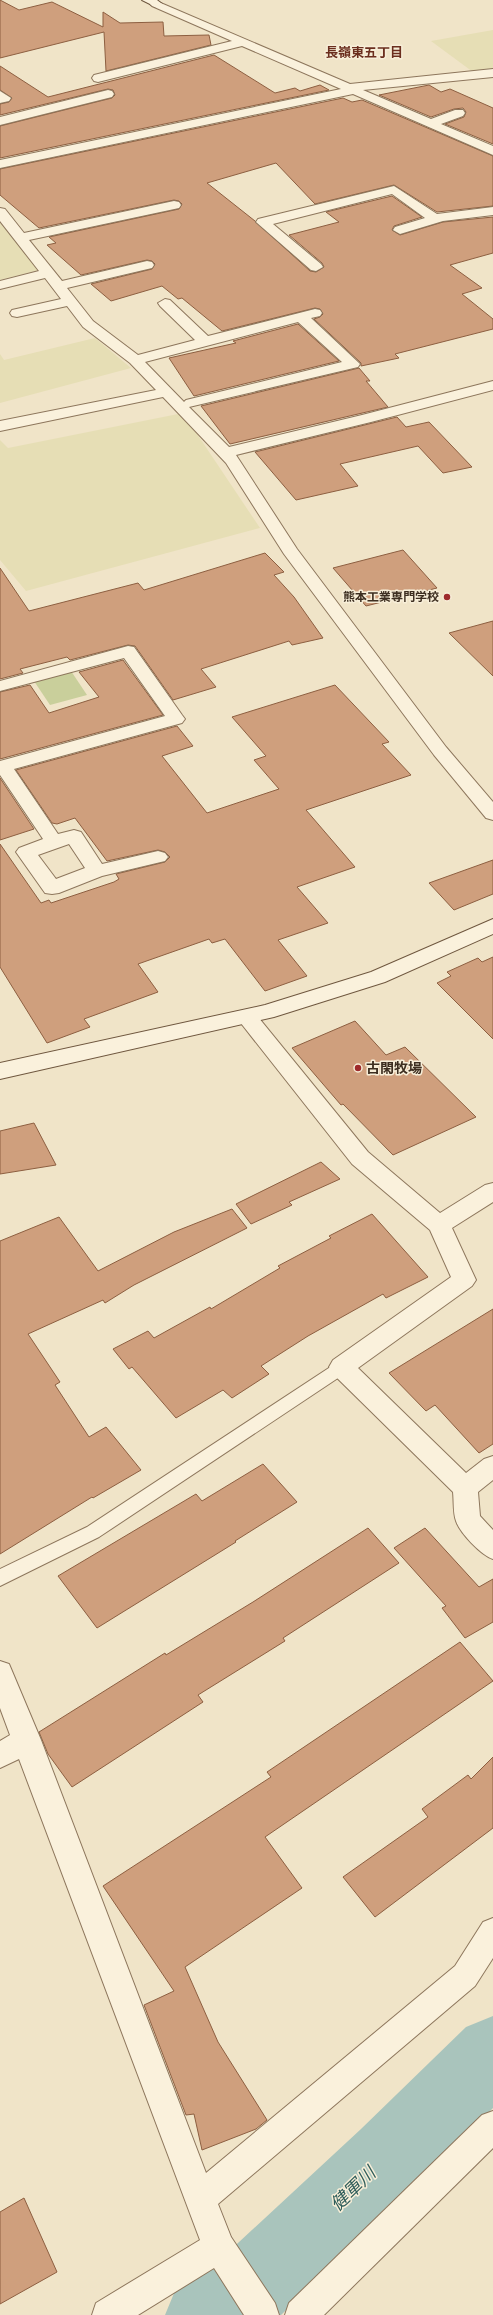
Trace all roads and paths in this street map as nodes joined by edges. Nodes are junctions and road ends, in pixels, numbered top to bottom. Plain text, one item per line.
1 (174, 0) edge
2 (152, 2) edge
3 (243, 42) junction
4 (493, 73) edge
5 (98, 78) dead end
6 (348, 89) junction
7 (108, 94) dead end
8 (0, 95) edge
9 (0, 99) edge
10 (459, 113) dead end
11 (0, 121) edge
12 (429, 124) junction
13 (493, 151) edge
14 (0, 164) edge
15 (174, 205) dead end
16 (493, 211) edge
17 (0, 212) edge
18 (436, 219) junction
19 (400, 230) dead end
20 (21, 238) junction
21 (147, 265) dead end
22 (316, 267) dead end
23 (48, 273) junction
24 (0, 285) edge
25 (59, 286) junction
26 (70, 301) junction
27 (165, 303) dead end
28 (17, 313) dead end
29 (317, 313) dead end
30 (301, 317) junction
31 (206, 342) junction
32 (135, 360) junction
33 (493, 385) edge
34 (167, 392) junction
35 (191, 403) dead end
36 (0, 426) edge
37 (225, 453) junction
38 (0, 686) edge
39 (1, 767) edge
40 (493, 814) edge
41 (54, 842) junction
42 (158, 857) dead end
43 (97, 871) junction
44 (493, 926) edge
45 (247, 1017) junction
46 (0, 1071) edge
47 (493, 1191) edge
48 (439, 1225) junction
49 (341, 1367) junction
50 (493, 1466) edge
51 (465, 1488) junction
52 (493, 1548) edge
53 (0, 1578) edge
54 (0, 1673) edge
55 (27, 1740) junction
56 (0, 1755) edge
57 (493, 1932) edge
58 (493, 2126) edge
59 (201, 2198) junction
60 (219, 2247) junction
61 (108, 2315) edge
62 (263, 2315) edge
63 (301, 2315) edge

1 - 2 street
2 - 3 street
3 - 5 street
3 - 6 street
4 - 6 street
6 - 12 street
6 - 14 street
7 - 11 street
8 - 9 street
10 - 12 street
12 - 13 street
15 - 20 street
16 - 18 street
17 - 20 street
18 - 19 street
18 - 22 street
20 - 23 street
21 - 25 street
23 - 24 street
23 - 25 street
25 - 26 street
26 - 28 street
26 - 32 street
27 - 31 street
29 - 30 street
30 - 31 street
30 - 35 street
31 - 32 street
32 - 34 street
33 - 37 street
34 - 36 street
34 - 37 street
37 - 40 street
38 - 39 street
39 - 41 street
41 - 43 street
41 - 43 street
42 - 43 street
44 - 45 street
45 - 46 street
45 - 48 street
47 - 48 street
48 - 49 street
49 - 51 street
49 - 53 lane
50 - 51 street
51 - 52 street
54 - 55 street
55 - 56 street
55 - 59 street
57 - 59 street
58 - 63 street
59 - 60 street
60 - 61 street
60 - 62 street

